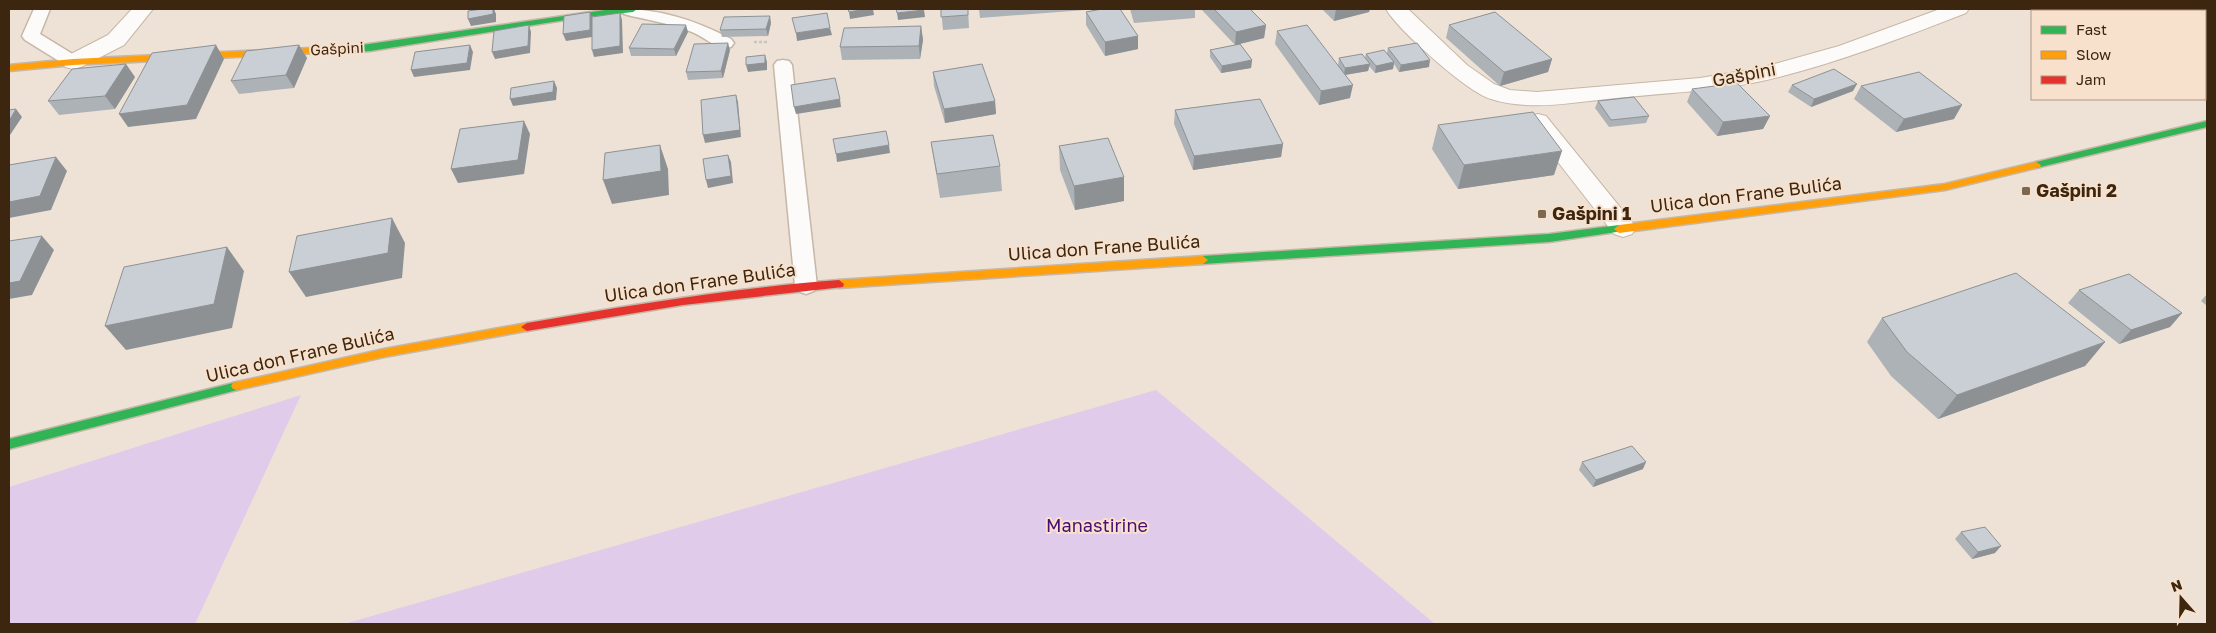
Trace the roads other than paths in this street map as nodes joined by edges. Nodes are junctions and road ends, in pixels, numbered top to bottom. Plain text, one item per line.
1 (42, 9) edge
2 (143, 9) edge
3 (632, 9) edge
4 (1396, 9) edge
5 (1959, 9) edge
6 (725, 43) edge
7 (73, 62) junction
8 (783, 65) dead end
9 (9, 68) edge
10 (1520, 98) junction
11 (2207, 124) edge
12 (1623, 228) junction
13 (806, 286) junction
14 (9, 444) edge

1 - 7 lane
2 - 7 street
3 - 6 lane
3 - 7 street, Gašpini
4 - 10 street, Gašpini
5 - 10 street, Gašpini
7 - 9 street, Gašpini
8 - 13 lane
10 - 12 street
11 - 12 street, Ulica don Frane Bulića
12 - 13 street, Ulica don Frane Bulića
13 - 14 street, Ulica don Frane Bulića

